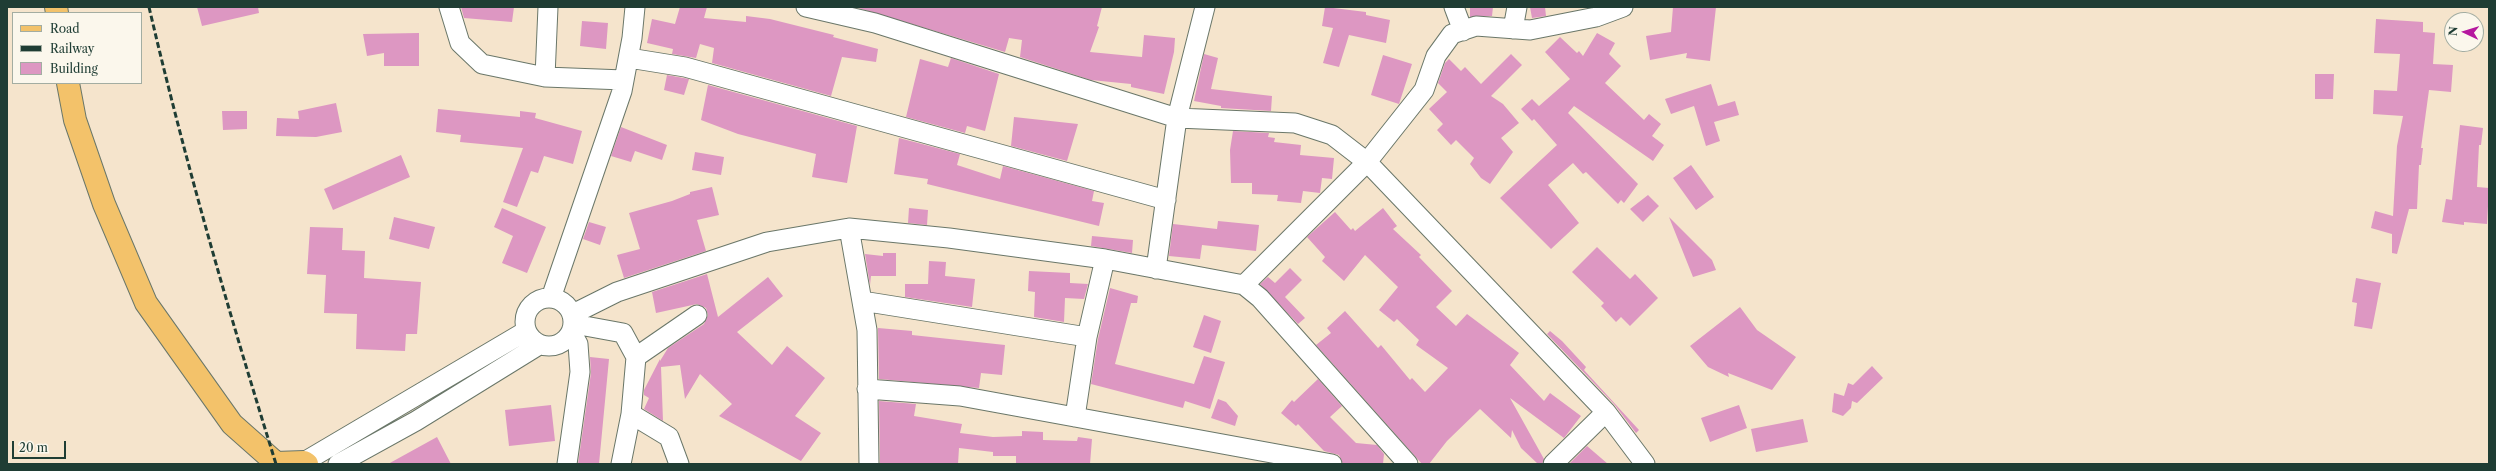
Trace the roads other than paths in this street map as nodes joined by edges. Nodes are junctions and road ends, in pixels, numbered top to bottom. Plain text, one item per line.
1 (449, 7) edge
2 (548, 7) edge
3 (635, 7) edge
4 (806, 7) edge
5 (1205, 7) edge
6 (1454, 7) edge
7 (1517, 7) edge
8 (1623, 7) edge
9 (1597, 12) edge
10 (1513, 29) junction
11 (1463, 31) junction
12 (629, 58) junction
13 (545, 77) junction
14 (624, 80) junction
15 (68, 84) edge
16 (1177, 118) junction
17 (1367, 162) junction
18 (1166, 200) junction
19 (849, 228) junction
20 (1104, 259) junction
21 (1156, 269) junction
22 (1244, 285) junction
23 (551, 298) junction
24 (862, 301) junction
25 (697, 315) dead end
26 (573, 324) junction
27 (526, 331) junction
28 (1086, 337) junction
29 (539, 345) junction
30 (636, 357) junction
31 (867, 389) junction
32 (1606, 412) junction
33 (631, 414) junction
34 (1075, 417) junction
35 (1636, 460) edge
36 (306, 463) edge
37 (874, 463) edge
38 (338, 464) edge
39 (567, 464) edge
40 (621, 464) edge
41 (680, 464) edge
42 (1332, 464) edge
43 (1408, 464) edge
44 (1553, 464) edge

1 - 13 street
2 - 13 street
3 - 12 street
4 - 16 street
5 - 16 street
6 - 11 street
7 - 10 street
8 - 9 street
9 - 10 street
10 - 11 street
11 - 17 street
12 - 14 street
12 - 18 street
13 - 14 street
14 - 23 street
15 - 36 main road
16 - 17 street
16 - 18 street
17 - 22 street
17 - 32 street
18 - 21 street
19 - 20 street
19 - 24 street
19 - 26 street
20 - 21 street
20 - 28 street
21 - 22 street
22 - 43 street
23 - 26 street
23 - 27 street
24 - 28 street
24 - 31 street
25 - 30 street
26 - 29 street
26 - 30 street
26 - 39 street
27 - 29 street
27 - 36 street
28 - 34 street
29 - 38 street
30 - 33 street
31 - 34 street
31 - 37 street
32 - 35 street
32 - 44 street
33 - 40 street
33 - 41 street
34 - 42 street

